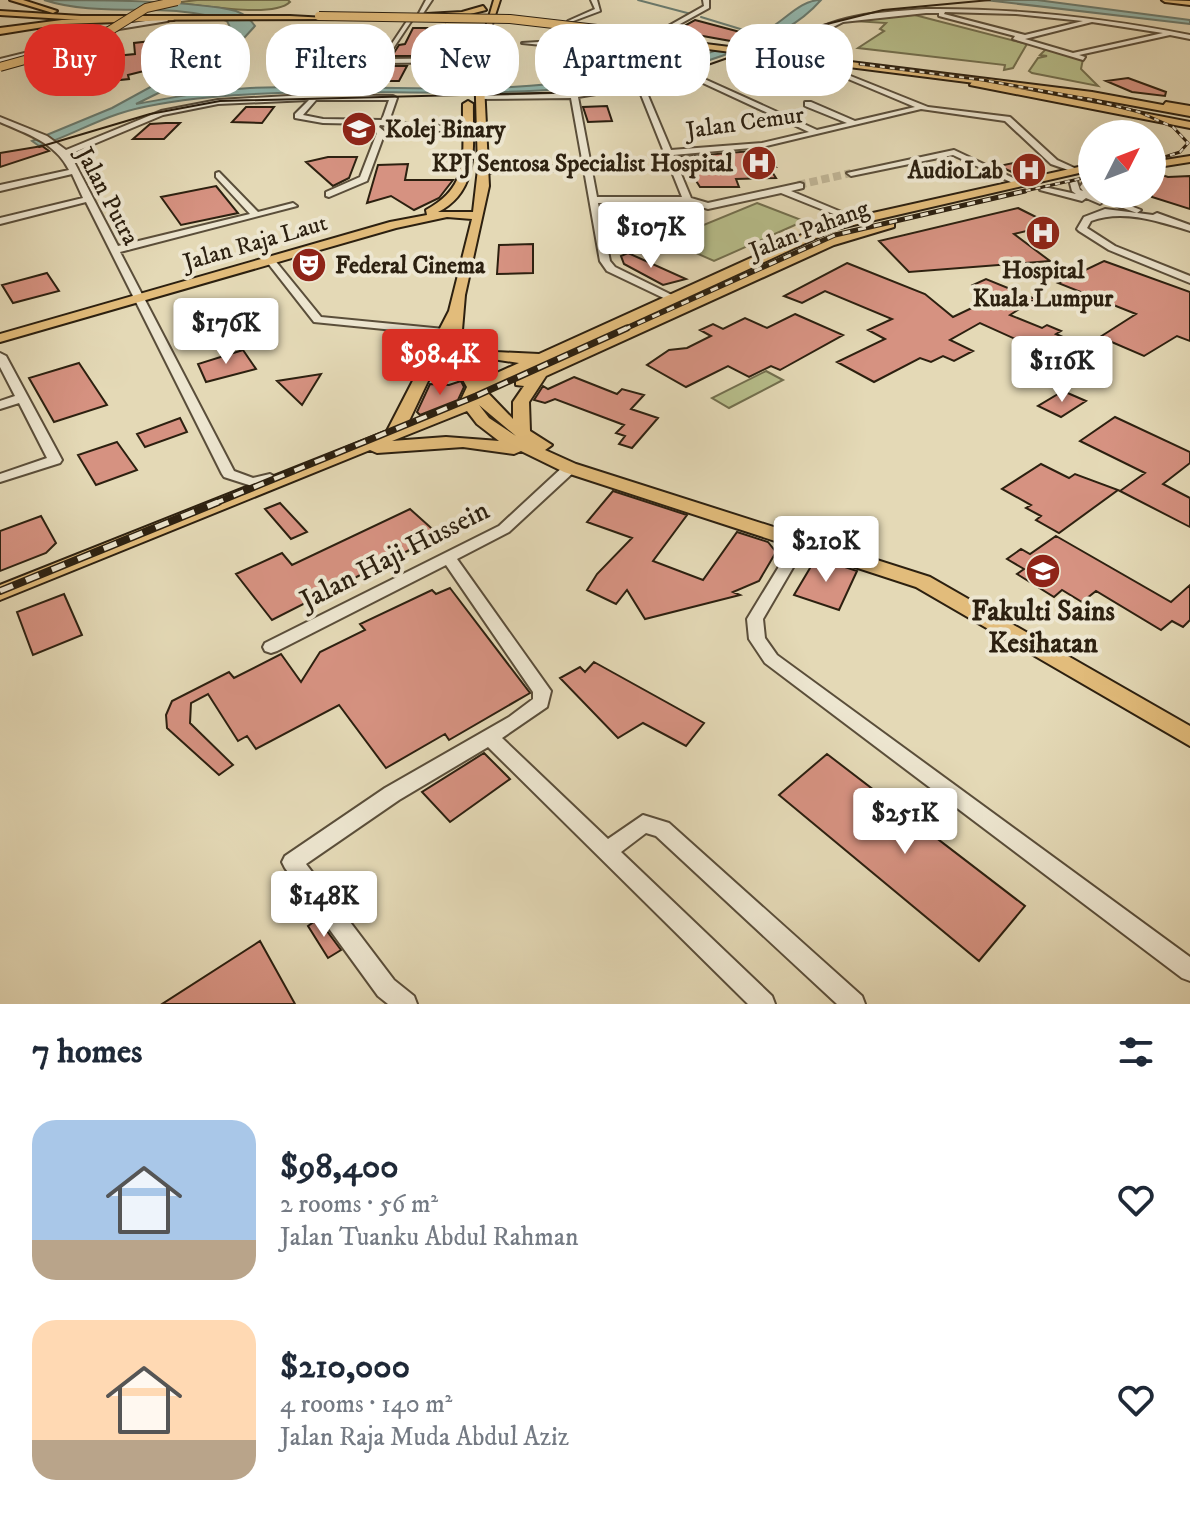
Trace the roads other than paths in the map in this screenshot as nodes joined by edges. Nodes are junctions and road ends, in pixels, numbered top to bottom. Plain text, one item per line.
1 (14, 0) edge
2 (179, 0) edge
3 (429, 0) edge
4 (594, 0) edge
5 (706, 0) edge
6 (713, 0) edge
7 (1165, 0) edge
8 (1176, 0) edge
9 (1190, 3) edge
10 (485, 4) edge
11 (496, 4) edge
12 (0, 10) edge
13 (887, 10) junction
14 (53, 11) junction
15 (926, 11) junction
16 (147, 13) junction
17 (241, 14) junction
18 (420, 14) junction
19 (254, 16) junction
20 (318, 16) junction
21 (693, 16) junction
22 (208, 17) junction
23 (277, 17) junction
24 (550, 17) dead end
25 (171, 18) junction
26 (453, 18) junction
27 (409, 20) junction
28 (1094, 20) junction
29 (526, 21) junction
30 (0, 22) edge
31 (477, 22) junction
32 (490, 22) junction
33 (566, 22) junction
34 (546, 24) edge
35 (581, 24) edge
36 (677, 24) edge
37 (836, 24) edge
38 (24, 29) edge
39 (0, 32) edge
40 (1168, 34) junction
41 (1190, 37) edge
42 (1022, 38) junction
43 (395, 41) edge
44 (525, 43) dead end
45 (535, 43) edge
46 (710, 44) edge
47 (710, 45) edge
48 (713, 45) junction
49 (726, 47) edge
50 (1075, 54) junction
51 (24, 55) edge
52 (1083, 58) dead end
53 (853, 63) tunnel mouth
54 (853, 63) tunnel mouth
55 (0, 64) edge
56 (853, 67) tunnel mouth
57 (856, 68) junction
58 (853, 69) edge
59 (853, 73) edge
60 (945, 73) junction
61 (853, 79) edge
62 (973, 83) junction
63 (710, 84) edge
64 (1048, 88) junction
65 (864, 93) dead end
66 (473, 96) edge
67 (475, 96) edge
68 (574, 96) edge
69 (645, 96) edge
70 (313, 99) junction
71 (808, 104) dead end
72 (1166, 105) joint
73 (922, 107) junction
74 (909, 110) junction
75 (1189, 110) edge
76 (0, 119) edge
77 (854, 123) junction
78 (1190, 125) edge
79 (0, 126) edge
80 (381, 126) junction
81 (24, 129) junction
82 (467, 129) junction
83 (816, 132) junction
84 (1190, 150) edge
85 (63, 151) junction
86 (668, 153) junction
87 (1166, 154) edge
88 (1190, 159) edge
89 (1166, 163) edge
90 (588, 167) junction
91 (74, 171) junction
92 (483, 171) junction
93 (852, 173) tunnel mouth
94 (219, 175) dead end
95 (1076, 177) junction
96 (1020, 183) junction
97 (0, 188) edge
98 (796, 188) junction
99 (1044, 190) junction
100 (329, 194) dead end
101 (89, 199) junction
102 (596, 200) junction
103 (687, 200) junction
104 (293, 206) dead end
105 (1133, 208) edge
106 (1105, 212) junction
107 (256, 215) junction
108 (478, 216) junction
109 (1143, 216) junction
110 (862, 218) junction
111 (1165, 219) junction
112 (0, 221) edge
113 (844, 222) junction
114 (394, 225) junction
115 (1190, 228) edge
116 (115, 250) junction
117 (270, 260) junction
118 (1190, 280) edge
119 (139, 298) junction
120 (672, 299) junction
121 (449, 331) junction
122 (0, 338) edge
123 (557, 353) junction
124 (0, 356) edge
125 (541, 374) junction
126 (476, 397) junction
127 (22, 398) junction
128 (0, 405) edge
129 (522, 433) junction
130 (386, 437) junction
131 (352, 451) junction
132 (570, 468) junction
133 (0, 478) edge
134 (270, 478) junction
135 (217, 506) junction
136 (802, 540) junction
137 (448, 557) junction
138 (0, 593) edge
139 (271, 647) dead end
140 (1190, 722) edge
141 (489, 737) junction
142 (1190, 737) edge
143 (607, 851) junction
144 (1190, 970) edge
145 (401, 1003) edge
146 (764, 1004) edge
147 (854, 1004) edge

1 - 14 highway
2 - 55 main road, bridge
3 - 18 street
4 - 33 street
5 - 21 street
6 - 21 street
7 - 9 main road
8 - 9 main road
10 - 26 main road
10 - 31 main road
11 - 29 main road
11 - 32 main road
12 - 14 main road
12 - 22 main road
12 - 25 main road
13 - 15 street
13 - 15 street
13 - 37 street
14 - 16 main road
15 - 28 street
15 - 42 street
16 - 19 main road
16 - 22 main road
17 - 19 main road
17 - 22 main road
17 - 23 main road
18 - 23 main road
18 - 26 main road
19 - 20 main road
19 - 22 main road
19 - 23 main road
20 - 23 main road
20 - 48 main road, bridge
21 - 36 street
22 - 25 main road
22 - 55 street
23 - 27 main road
24 - 33 street
25 - 30 highway
25 - 39 highway
26 - 27 main road
26 - 31 main road
27 - 43 street
28 - 40 street
28 - 42 street
28 - 42 street
29 - 32 main road
29 - 33 main road
29 - 34 main road
31 - 32 main road
33 - 35 main road
38 - 39 highway
40 - 41 street
40 - 50 street
42 - 50 street
44 - 45 street
46 - 48 main road
47 - 48 main road
48 - 49 main road
50 - 52 street
51 - 55 street
53 - 64 main road
54 - 60 main road
56 - 57 main road
57 - 58 street
57 - 59 street
57 - 62 main road
60 - 64 main road
60 - 75 main road
61 - 73 street
62 - 75 main road
62 - 78 highway
63 - 83 street
64 - 72 main road
64 - 75 main road
65 - 74 street
66 - 82 main road
67 - 92 main road
68 - 90 street
69 - 86 street
70 - 80 street
70 - 80 street
70 - 85 street
71 - 77 street
72 - 75 highway
73 - 74 street, Jalan Cemur
73 - 95 street
74 - 77 street, Jalan Cemur
76 - 81 street, Jalan Putra
77 - 83 street, Jalan Cemur
79 - 81 street, Jalan Putra
80 - 82 street
80 - 100 street
81 - 85 street, Jalan Putra
82 - 114 main road
83 - 86 street, Jalan Cemur
84 - 87 main road
85 - 91 street, Jalan Putra
86 - 103 street
88 - 89 main road
90 - 92 street
90 - 102 street
91 - 97 street
91 - 101 street, Jalan Putra
92 - 108 main road
93 - 96 street
94 - 107 street
95 - 96 main road, Jalan Pahang
95 - 99 main road, Jalan Pahang
95 - 109 street
96 - 110 main road, Jalan Pahang
98 - 103 street
98 - 110 street
98 - 113 street
99 - 106 street
99 - 125 main road, Jalan Pahang
101 - 112 street
101 - 116 street, Jalan Putra
102 - 103 street
102 - 120 street
104 - 107 street
105 - 111 street
106 - 109 street
106 - 118 street
107 - 116 street
108 - 114 main road, Jalan Raja Laut
108 - 121 main road
109 - 111 street
110 - 113 main road, Jalan Pahang
111 - 115 street
113 - 120 main road, Jalan Pahang
114 - 117 main road, Jalan Raja Laut
116 - 119 street, Jalan Putra
117 - 119 main road, Jalan Raja Laut
117 - 121 street
119 - 122 main road, Jalan Raja Laut
119 - 134 street, Jalan Putra
120 - 123 main road, Jalan Pahang
121 - 123 main road
121 - 126 main road
121 - 130 main road
123 - 126 main road, Jalan Pahang
124 - 127 street
125 - 126 main road, Jalan Pahang
125 - 129 main road
126 - 129 main road
126 - 130 main road
126 - 132 main road
127 - 128 street
127 - 133 street
129 - 140 main road
130 - 131 main road
130 - 134 main road
131 - 132 main road
131 - 135 main road
132 - 136 main road
132 - 137 street, Jalan Haji Hussein
134 - 135 main road
135 - 138 main road
136 - 142 main road
136 - 144 street
137 - 139 street, Jalan Haji Hussein
137 - 141 street
141 - 143 street
141 - 145 street
143 - 146 street
143 - 147 street

